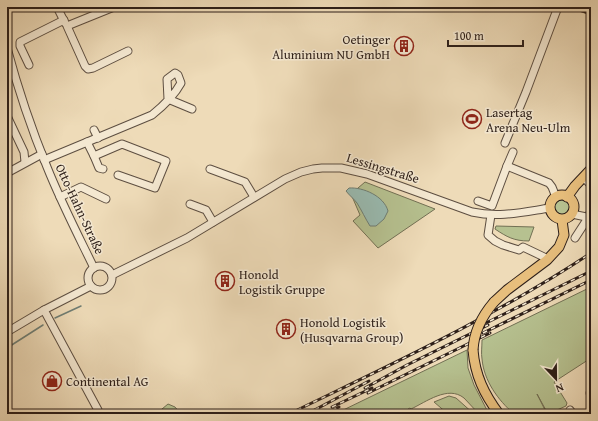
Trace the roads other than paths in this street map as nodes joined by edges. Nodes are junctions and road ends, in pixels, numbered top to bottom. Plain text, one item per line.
1 (57, 7) edge
2 (114, 7) edge
3 (558, 7) edge
4 (66, 23) junction
5 (7, 48) edge
6 (128, 51) dead end
7 (29, 65) dead end
8 (192, 109) dead end
9 (7, 116) edge
10 (94, 130) dead end
11 (98, 138) junction
12 (87, 142) junction
13 (505, 143) dead end
14 (513, 152) dead end
15 (94, 156) junction
16 (43, 157) junction
17 (25, 162) junction
18 (507, 166) junction
19 (210, 169) dead end
20 (591, 169) edge
21 (102, 170) dead end
22 (7, 173) edge
23 (118, 175) dead end
24 (583, 177) junction
25 (590, 184) edge
26 (60, 197) junction
27 (254, 197) junction
28 (556, 197) junction
29 (567, 197) junction
30 (106, 199) dead end
31 (478, 202) dead end
32 (190, 204) dead end
33 (550, 208) junction
34 (591, 210) edge
35 (572, 214) junction
36 (491, 215) junction
37 (590, 218) edge
38 (562, 220) junction
39 (213, 222) junction
40 (575, 238) dead end
41 (547, 260) junction
42 (94, 268) junction
43 (112, 274) junction
44 (91, 286) junction
45 (44, 310) junction
46 (7, 332) edge
47 (98, 414) edge
48 (499, 414) edge

1 - 4 street
2 - 4 street
3 - 13 street
4 - 6 street
4 - 7 street
5 - 16 street, Otto-Hahn-Straße
8 - 11 street, Otto-Hahn-Straße
9 - 17 street
10 - 11 street
11 - 12 street, Otto-Hahn-Straße
12 - 15 street
12 - 16 street, Otto-Hahn-Straße
14 - 18 street
15 - 21 street
15 - 23 street
16 - 17 street
16 - 26 street, Otto-Hahn-Straße
17 - 22 street
18 - 28 street
18 - 31 street
19 - 27 street
20 - 24 main road
24 - 25 street
24 - 29 main road
26 - 30 street
26 - 42 street, Otto-Hahn-Straße
27 - 36 street, Lessingstraße
27 - 39 street, Lessingstraße
28 - 29 main road
28 - 33 main road
29 - 35 main road
32 - 39 street
33 - 36 street, Lessingstraße
33 - 38 main road
34 - 37 street
35 - 37 street
35 - 38 main road
36 - 41 street
37 - 40 street
38 - 41 main road
39 - 43 street, Lessingstraße
41 - 48 main road, bridge
42 - 43 street
42 - 44 street
43 - 44 street
44 - 45 street
45 - 46 street
45 - 47 street

